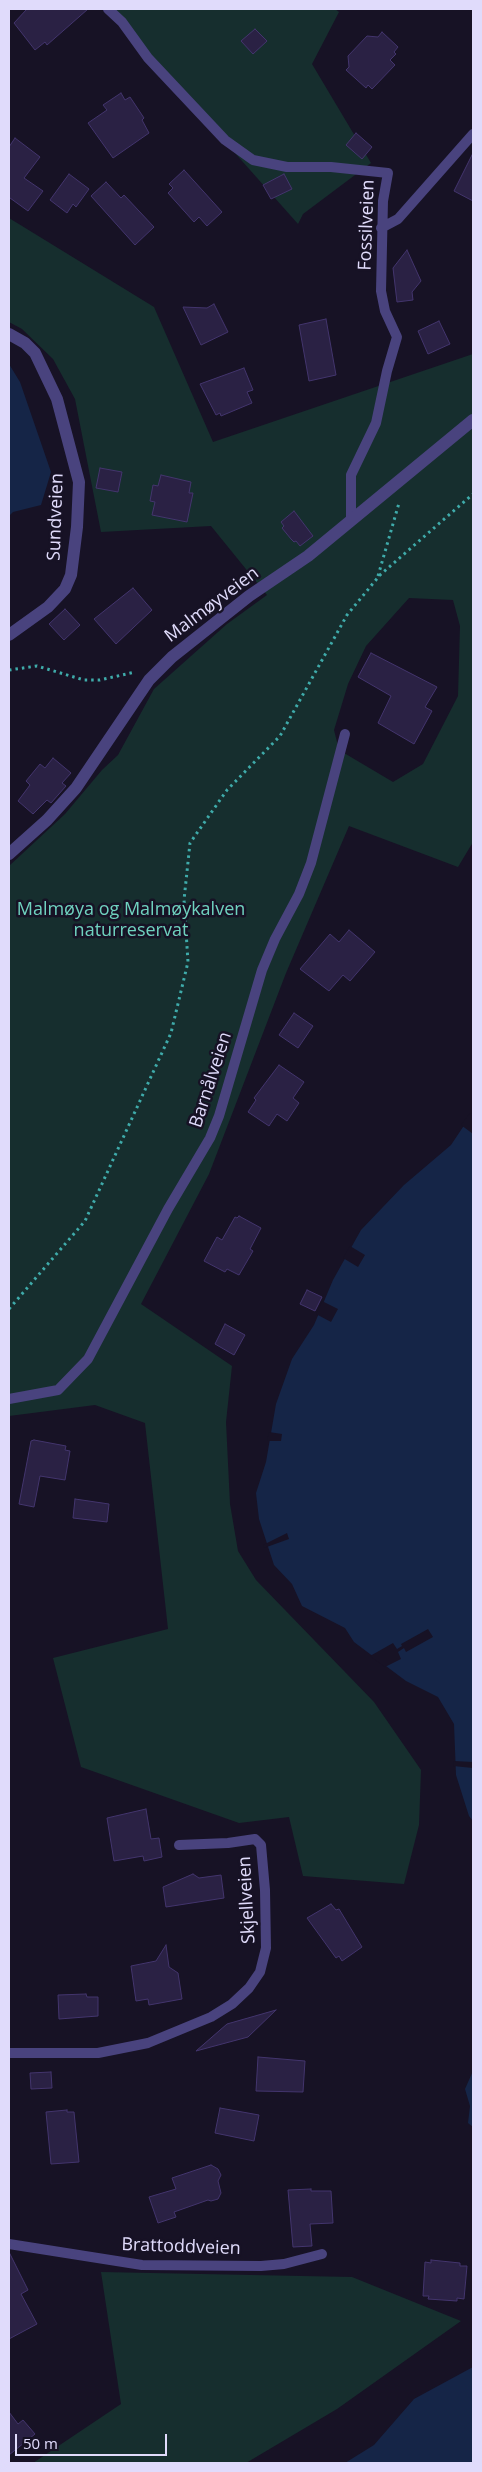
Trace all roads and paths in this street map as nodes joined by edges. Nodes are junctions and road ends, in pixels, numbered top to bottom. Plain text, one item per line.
1 (108, 9) edge
2 (473, 134) edge
3 (381, 228) junction
4 (9, 334) edge
5 (473, 420) edge
6 (406, 476) junction
7 (473, 494) edge
8 (351, 520) junction
9 (378, 577) junction
10 (9, 635) edge
11 (165, 663) junction
12 (9, 670) edge
13 (345, 734) dead end
14 (9, 854) edge
15 (9, 1309) edge
16 (9, 1399) edge
17 (179, 1845) dead end
18 (9, 2053) edge
19 (9, 2244) edge
20 (322, 2254) dead end

1 - 3 lane, Fossilveien
2 - 3 lane
3 - 8 lane, Fossilveien
4 - 10 street, Sundveien
5 - 6 street, Malmøyveien
6 - 8 street, Malmøyveien
6 - 9 path
7 - 9 path
8 - 11 street, Malmøyveien
9 - 15 path
11 - 12 path
11 - 14 street, Malmøyveien
13 - 16 lane, Barnålveien
17 - 18 lane, Skjellveien
19 - 20 lane, Brattoddveien

